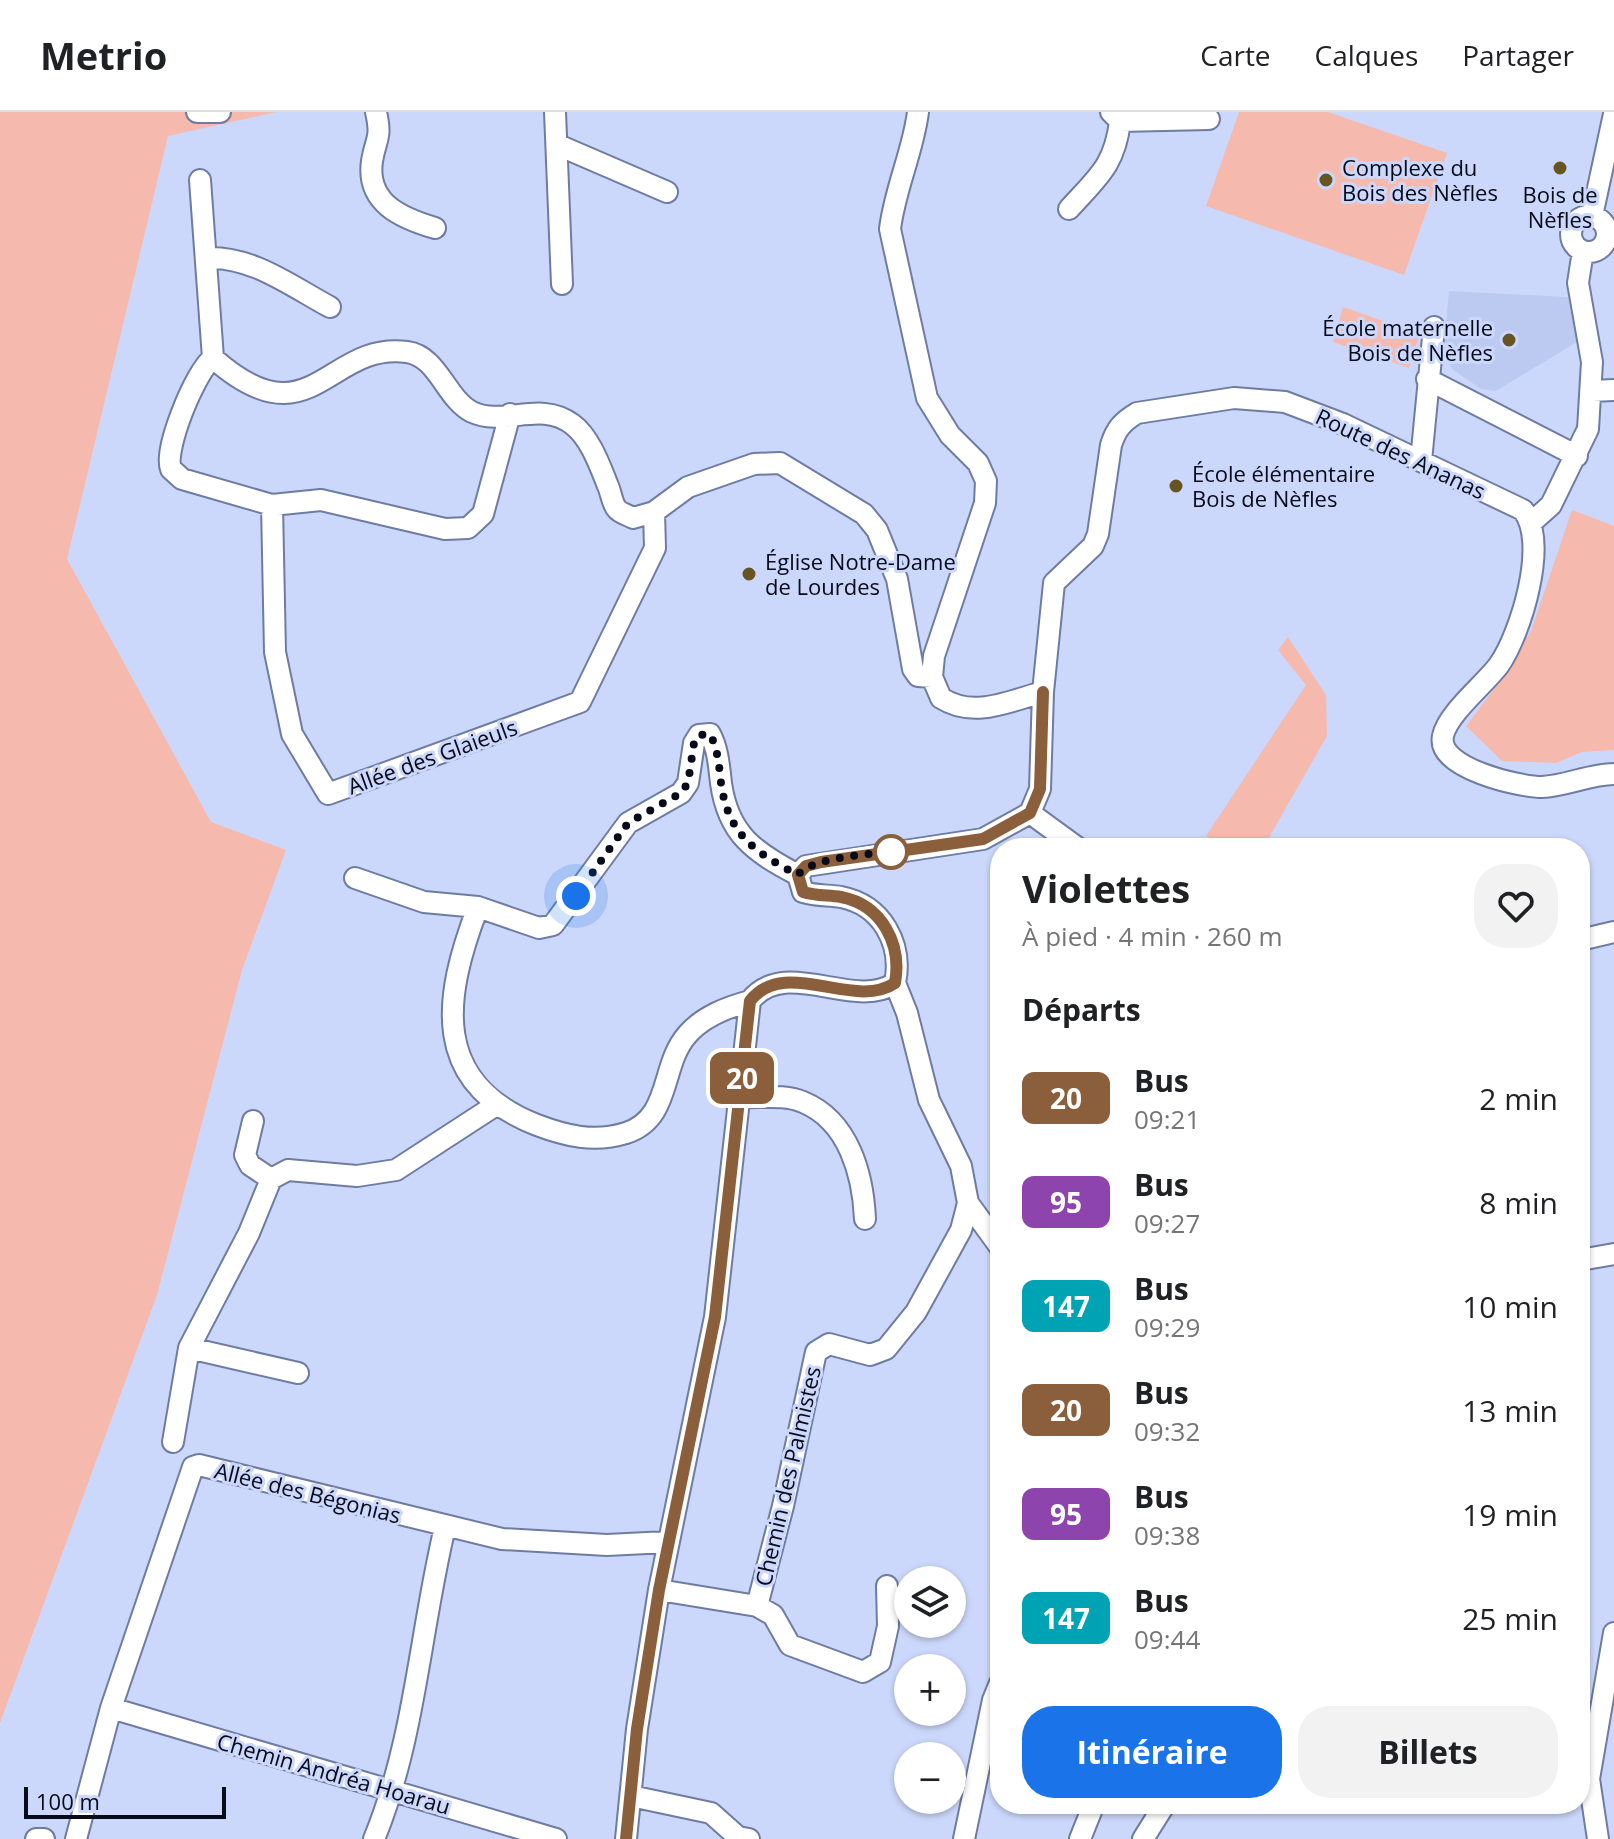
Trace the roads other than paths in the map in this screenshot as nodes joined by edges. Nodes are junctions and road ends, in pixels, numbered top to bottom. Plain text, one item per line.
1 (197, 112) edge
2 (220, 112) edge
3 (376, 112) edge
4 (555, 112) edge
5 (918, 112) edge
6 (1614, 114) edge
7 (1116, 116) edge
8 (1209, 119) dead end
9 (558, 145) junction
10 (200, 180) dead end
11 (667, 192) dead end
12 (1069, 209) dead end
13 (435, 228) dead end
14 (207, 258) junction
15 (562, 284) dead end
16 (330, 307) dead end
17 (1434, 327) dead end
18 (213, 358) junction
19 (1427, 379) junction
20 (1614, 390) edge
21 (1592, 391) junction
22 (510, 414) junction
23 (1577, 456) junction
24 (1421, 461) junction
25 (272, 505) junction
26 (654, 512) junction
27 (1532, 522) junction
28 (932, 677) junction
29 (1043, 692) junction
30 (1610, 777) edge
31 (1030, 813) junction
32 (1064, 838) edge
33 (798, 875) junction
34 (355, 878) dead end
35 (478, 907) junction
36 (1614, 932) edge
37 (1590, 938) edge
38 (895, 983) junction
39 (750, 1001) junction
40 (740, 1097) junction
41 (496, 1105) junction
42 (253, 1121) dead end
43 (271, 1179) junction
44 (968, 1203) junction
45 (865, 1219) dead end
46 (990, 1233) edge
47 (1614, 1254) edge
48 (1590, 1258) edge
49 (189, 1348) junction
50 (298, 1373) dead end
51 (173, 1442) dead end
52 (445, 1527) junction
53 (667, 1542) junction
54 (887, 1586) dead end
55 (659, 1590) junction
56 (757, 1606) junction
57 (1614, 1633) edge
58 (111, 1708) junction
59 (990, 1714) edge
60 (1590, 1773) edge
61 (1590, 1786) edge
62 (394, 1790) junction
63 (631, 1796) junction
64 (1090, 1814) edge
65 (1159, 1814) edge
66 (36, 1839) edge
67 (44, 1839) edge
68 (76, 1839) edge
69 (374, 1839) edge
70 (556, 1839) edge
71 (626, 1839) edge
72 (749, 1839) edge
73 (964, 1839) edge
74 (1080, 1839) edge
75 (1143, 1839) edge
76 (1598, 1839) edge

1 - 2 street
3 - 13 street
4 - 9 street
5 - 28 street
6 - 21 street
7 - 8 street
7 - 12 street
9 - 11 street
9 - 15 street
10 - 14 street
14 - 16 street
14 - 18 street
17 - 19 street
18 - 22 street
18 - 25 street
19 - 23 street
19 - 24 street
20 - 21 street
21 - 23 street
22 - 25 street
22 - 26 street
23 - 27 street
24 - 27 street, Route des Ananas
24 - 29 street, Route des Ananas
25 - 26 street, Allée des Glaieuls
26 - 28 street
27 - 30 street
28 - 29 street
29 - 31 street, Route des Ananas
31 - 32 street
31 - 33 street
33 - 35 street
33 - 38 street
34 - 35 street
35 - 41 street
36 - 37 street
38 - 39 street
38 - 44 street
39 - 40 street
39 - 41 street
40 - 45 street
40 - 53 street
41 - 43 street
42 - 43 street
43 - 49 street
44 - 46 street
44 - 56 street, Chemin des Palmistes
47 - 48 street
49 - 50 street
49 - 51 street
52 - 53 street, Allée des Bégonias
52 - 58 street, Allée des Bégonias
52 - 62 street
53 - 55 street
54 - 56 street, Chemin des Palmistes
55 - 56 street, Chemin des Palmistes
55 - 63 street
57 - 60 street
58 - 62 street, Chemin Andréa Hoarau
58 - 68 street, Allée des Bégonias
59 - 73 street
61 - 76 street
62 - 69 street
62 - 70 street, Chemin Andréa Hoarau
63 - 71 street
63 - 72 street
64 - 74 street
65 - 75 street
66 - 67 street

